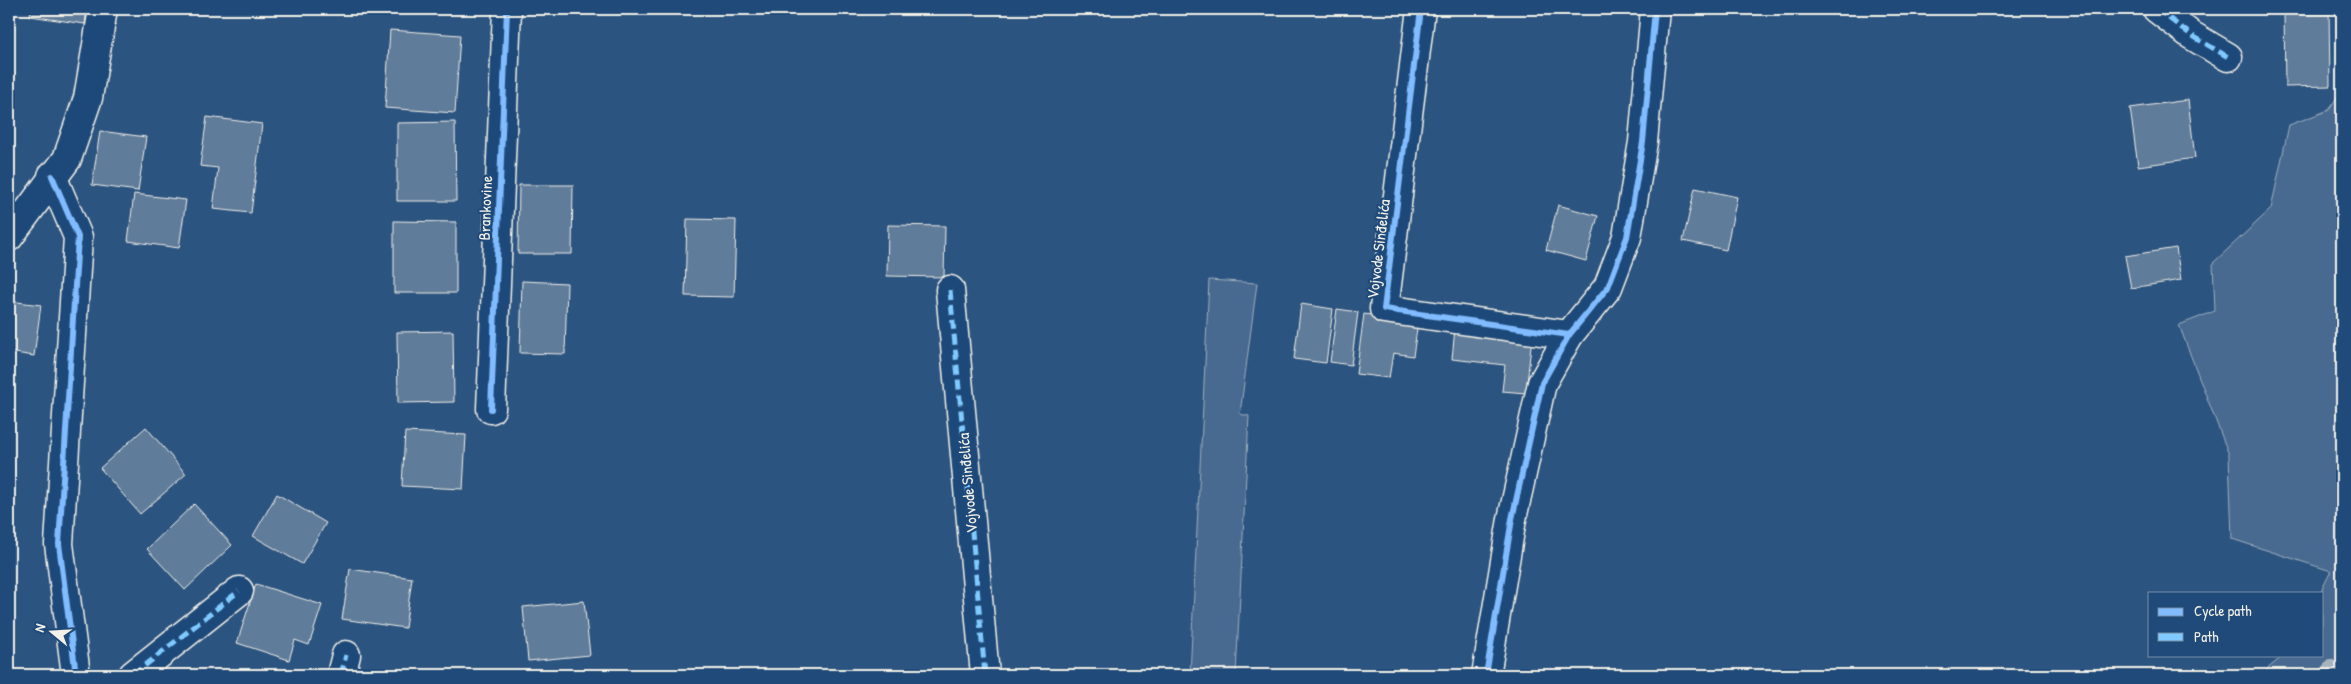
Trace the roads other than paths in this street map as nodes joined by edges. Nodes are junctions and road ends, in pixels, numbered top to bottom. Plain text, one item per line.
1 (103, 9) edge
2 (507, 9) edge
3 (1421, 9) edge
4 (1655, 9) edge
5 (2157, 9) edge
6 (2228, 57) dead end
7 (52, 176) junction
8 (9, 238) edge
9 (950, 290) dead end
10 (1569, 335) junction
11 (491, 409) dead end
12 (239, 591) dead end
13 (76, 675) edge
14 (133, 675) edge
15 (985, 675) edge
16 (1486, 675) edge

1 - 7 street
2 - 11 street, Brankovine
3 - 10 street, Vojvode Sinđelića
4 - 10 street
5 - 6 street
7 - 8 street
7 - 13 street
9 - 15 street, Vojvode Sinđelića
10 - 16 street
12 - 14 street

